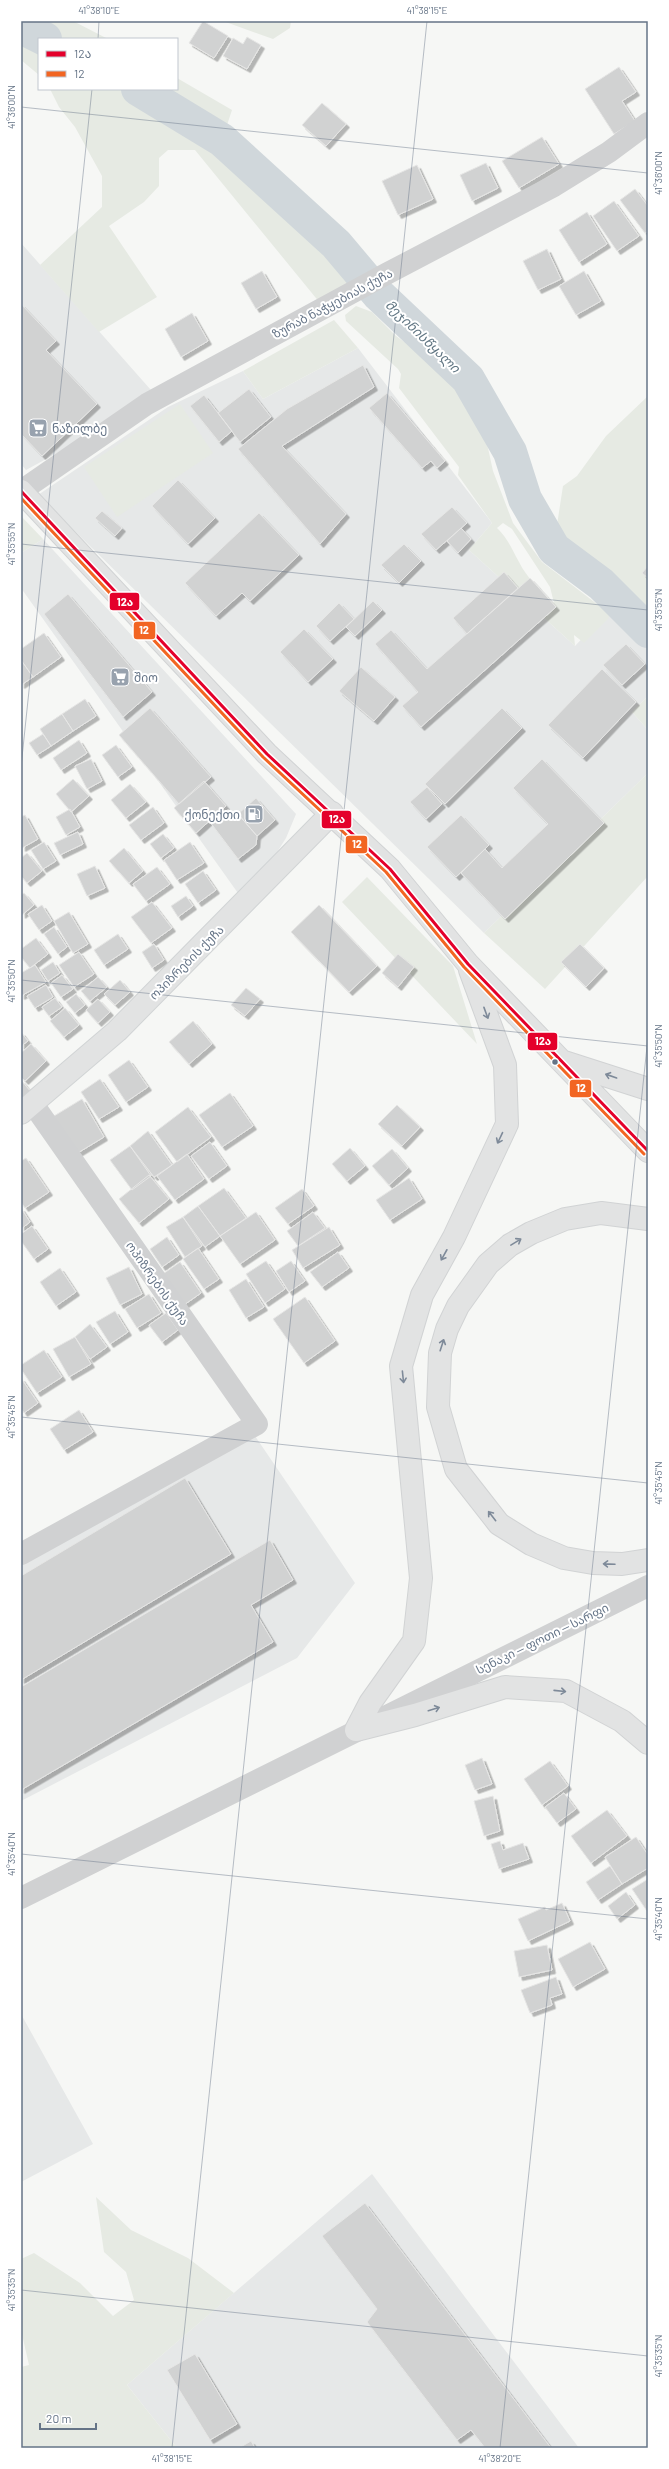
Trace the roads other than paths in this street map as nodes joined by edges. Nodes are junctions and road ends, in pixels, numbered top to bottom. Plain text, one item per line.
1 (648, 123) edge
2 (21, 491) edge
3 (332, 813) junction
4 (468, 964) junction
5 (562, 1061) junction
6 (648, 1089) edge
7 (27, 1108) edge
8 (648, 1151) edge
9 (648, 1219) edge
10 (21, 1554) edge
11 (648, 1560) edge
12 (648, 1586) edge
13 (356, 1730) junction
14 (648, 1743) edge
15 (21, 1898) edge

1 - 2 street, ზურაბ ნაჭყებიას ქუჩა
2 - 3 main road
3 - 4 main road
3 - 7 main road, ოპიზრების ქუჩა
4 - 5 main road
4 -> 13 main road
6 -> 5 main road
5 - 8 main road
7 - 10 street, ოპიზრების ქუჩა
11 -> 9 main road
12 - 13 street, სენაკი — ფოთი — სარფი
13 -> 14 main road
13 - 15 street, სენაკი — ფოთი — სარფი

